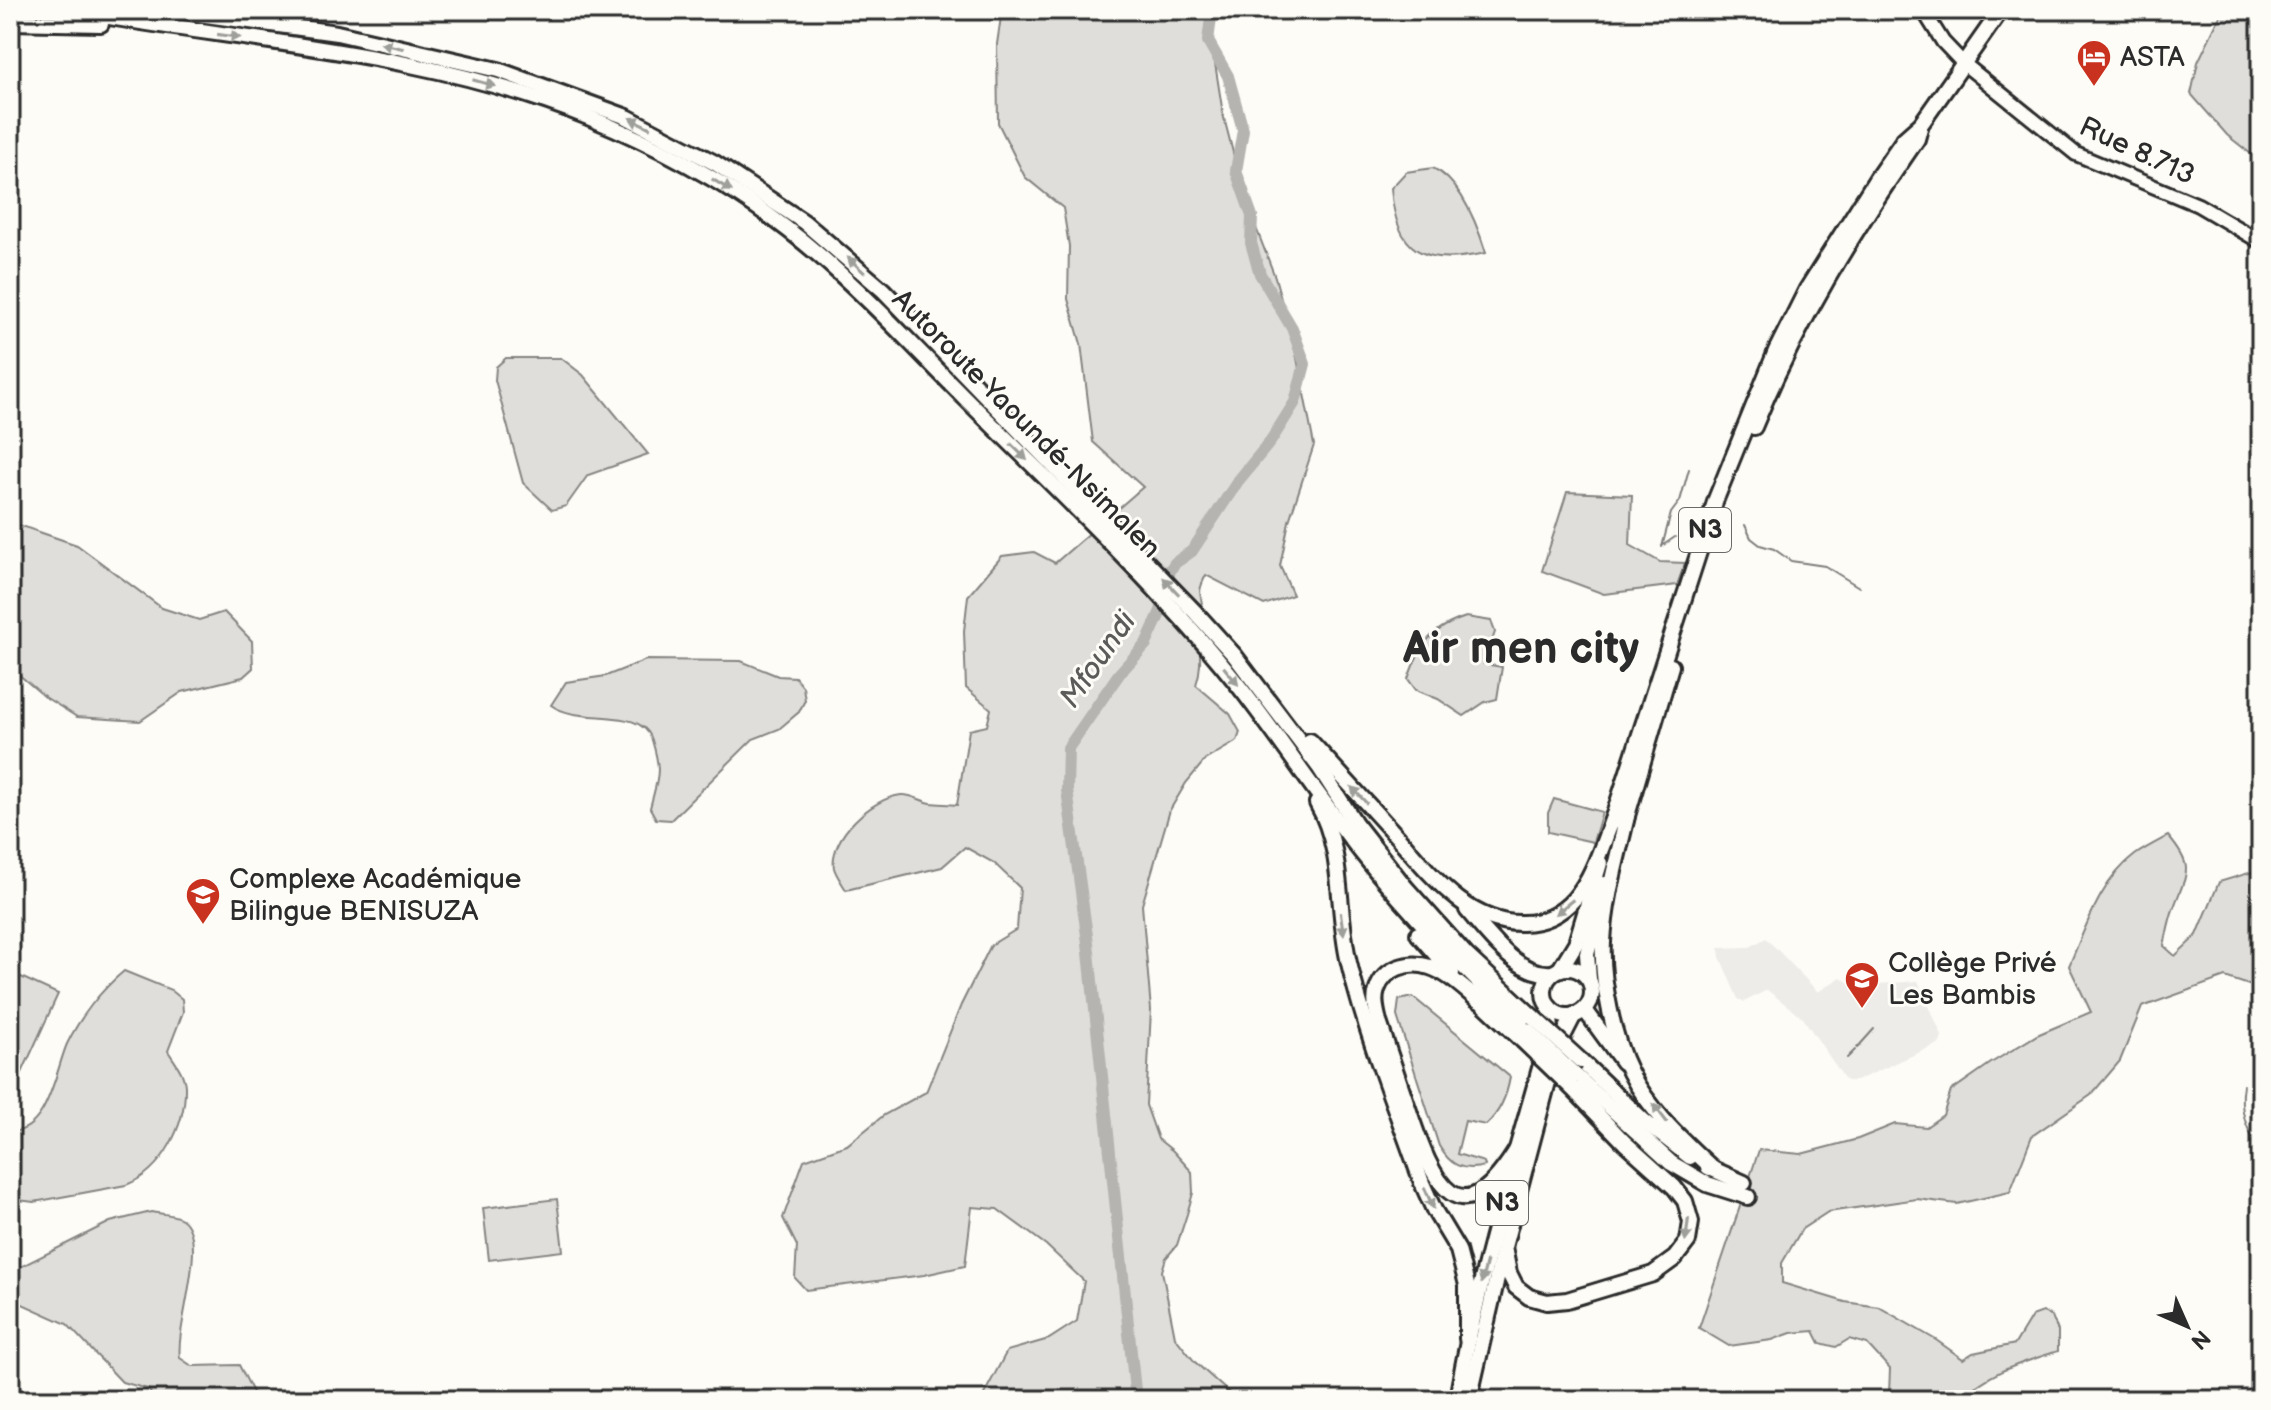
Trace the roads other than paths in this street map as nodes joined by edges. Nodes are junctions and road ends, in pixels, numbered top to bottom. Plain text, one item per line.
1 (69, 10) edge
2 (1923, 10) edge
3 (2001, 10) edge
4 (174, 11) edge
5 (10, 22) edge
6 (156, 26) junction
7 (1963, 63) junction
8 (2261, 242) edge
9 (1141, 564) junction
10 (1190, 617) junction
11 (1235, 656) junction
12 (1274, 734) junction
13 (1620, 815) junction
14 (1366, 858) junction
15 (1456, 899) junction
16 (1557, 971) junction
17 (1589, 979) junction
18 (1478, 1000) junction
19 (1549, 1007) junction
20 (1579, 1012) junction
21 (1528, 1029) junction
22 (1630, 1072) junction
23 (1577, 1075) junction
24 (1612, 1127) junction
25 (1519, 1146) junction
26 (1713, 1169) junction
27 (1746, 1190) junction
28 (1504, 1247) junction
29 (1467, 1339) junction
30 (1457, 1400) edge
31 (1469, 1400) edge

1 - 6 highway, Autoroute Yaoundé-Nsimalen
2 - 7 main road, Rue 8.713
3 - 7 highway, N3
9 -> 4 highway, Autoroute Yaoundé-Nsimalen
5 - 6 highway
6 -> 9 highway, Autoroute Yaoundé-Nsimalen
7 - 8 main road, Rue 8.713
7 - 13 highway, N3
9 - 10 highway, Autoroute Yaoundé-Nsimalen
10 - 11 highway, Autoroute Yaoundé-Nsimalen
10 -> 12 highway, Autoroute Yaoundé-Nsimalen
15 -> 11 highway
11 - 21 highway, Autoroute Yaoundé-Nsimalen
12 - 14 highway, Autoroute Yaoundé-Nsimalen
12 -> 29 highway
13 -> 15 highway
13 - 16 highway, N3
13 - 17 highway, N3
13 - 22 highway
14 - 18 highway
14 - 21 highway, Autoroute Yaoundé-Nsimalen
15 - 16 highway
16 - 17 highway
16 - 19 highway, N3
17 - 20 highway, N3
18 - 21 highway
18 - 25 highway
19 - 20 highway
19 - 25 highway, N3
20 - 22 highway
20 - 28 highway, N3
21 - 23 highway, Autoroute Yaoundé-Nsimalen, bridge
26 -> 22 highway
23 - 24 highway
23 - 26 highway, Autoroute Yaoundé-Nsimalen
23 - 27 highway, Autoroute Yaoundé-Nsimalen
24 - 27 highway
24 -> 28 highway
25 -> 29 highway, N3
26 - 27 highway, Autoroute Yaoundé-Nsimalen
28 - 31 highway, N3
29 - 30 highway, N3

